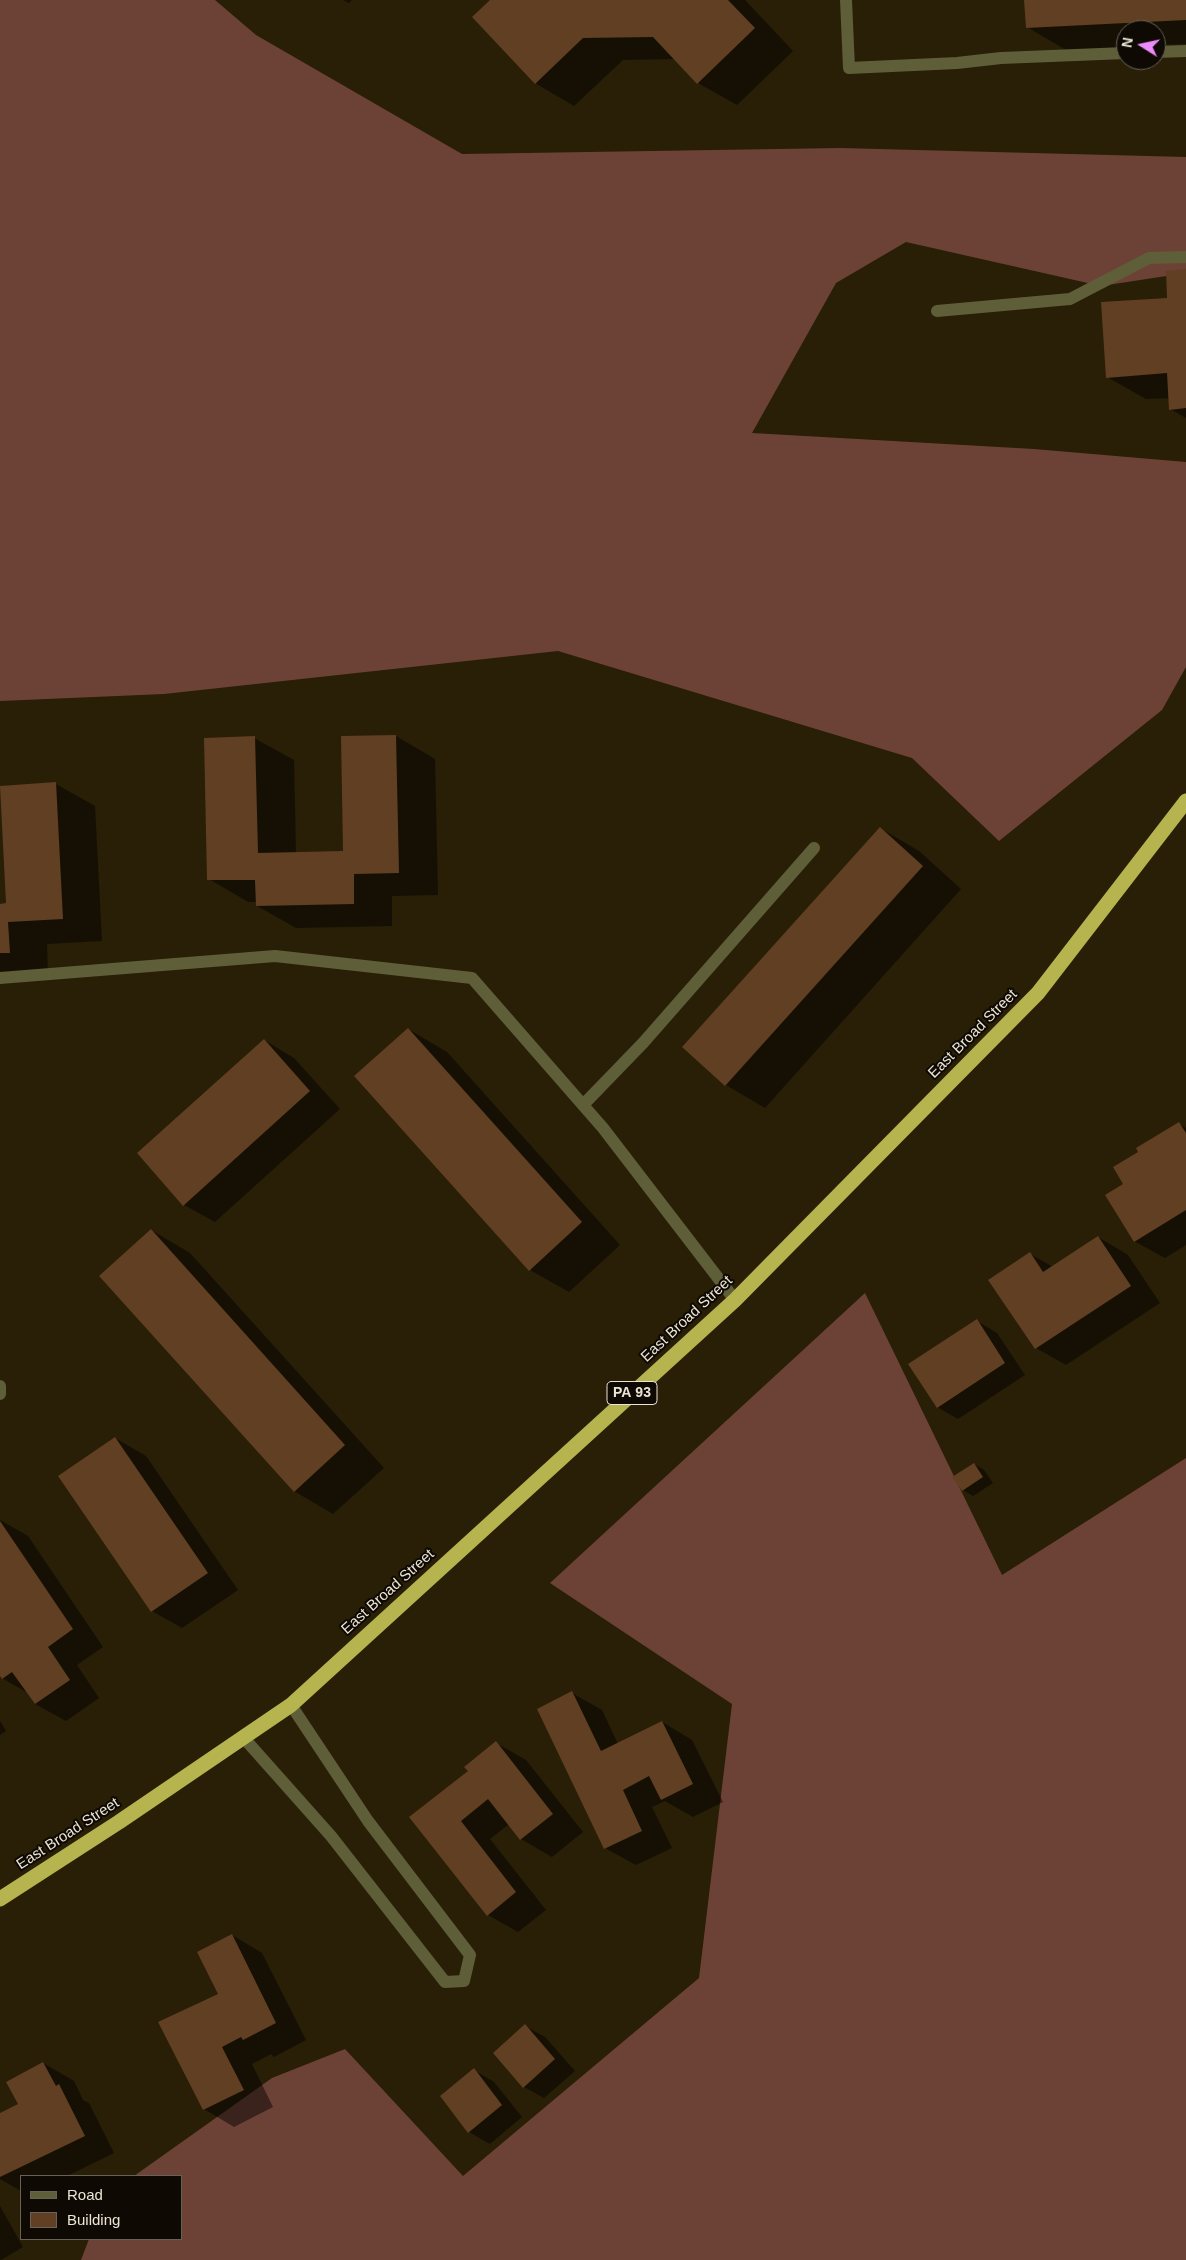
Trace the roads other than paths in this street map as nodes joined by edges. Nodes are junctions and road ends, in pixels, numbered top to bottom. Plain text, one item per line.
1 (846, 0) edge
2 (1186, 51) edge
3 (1166, 52) edge
4 (1116, 53) edge
5 (1186, 257) edge
6 (937, 311) dead end
7 (1186, 801) edge
8 (814, 848) dead end
9 (0, 978) edge
10 (583, 1105) junction
11 (735, 1300) junction
12 (0, 1386) edge
13 (0, 1394) edge
14 (291, 1705) junction
15 (243, 1737) junction
16 (0, 1899) edge

1 - 4 street
2 - 3 street
5 - 6 street
7 - 11 highway, East Broad Street / PA 93
8 - 10 street
9 - 10 street
10 - 11 street
11 - 14 highway, East Broad Street / PA 93
12 - 13 street
14 - 15 highway, East Broad Street / PA 93
14 - 15 street
15 - 16 highway, East Broad Street / PA 93

